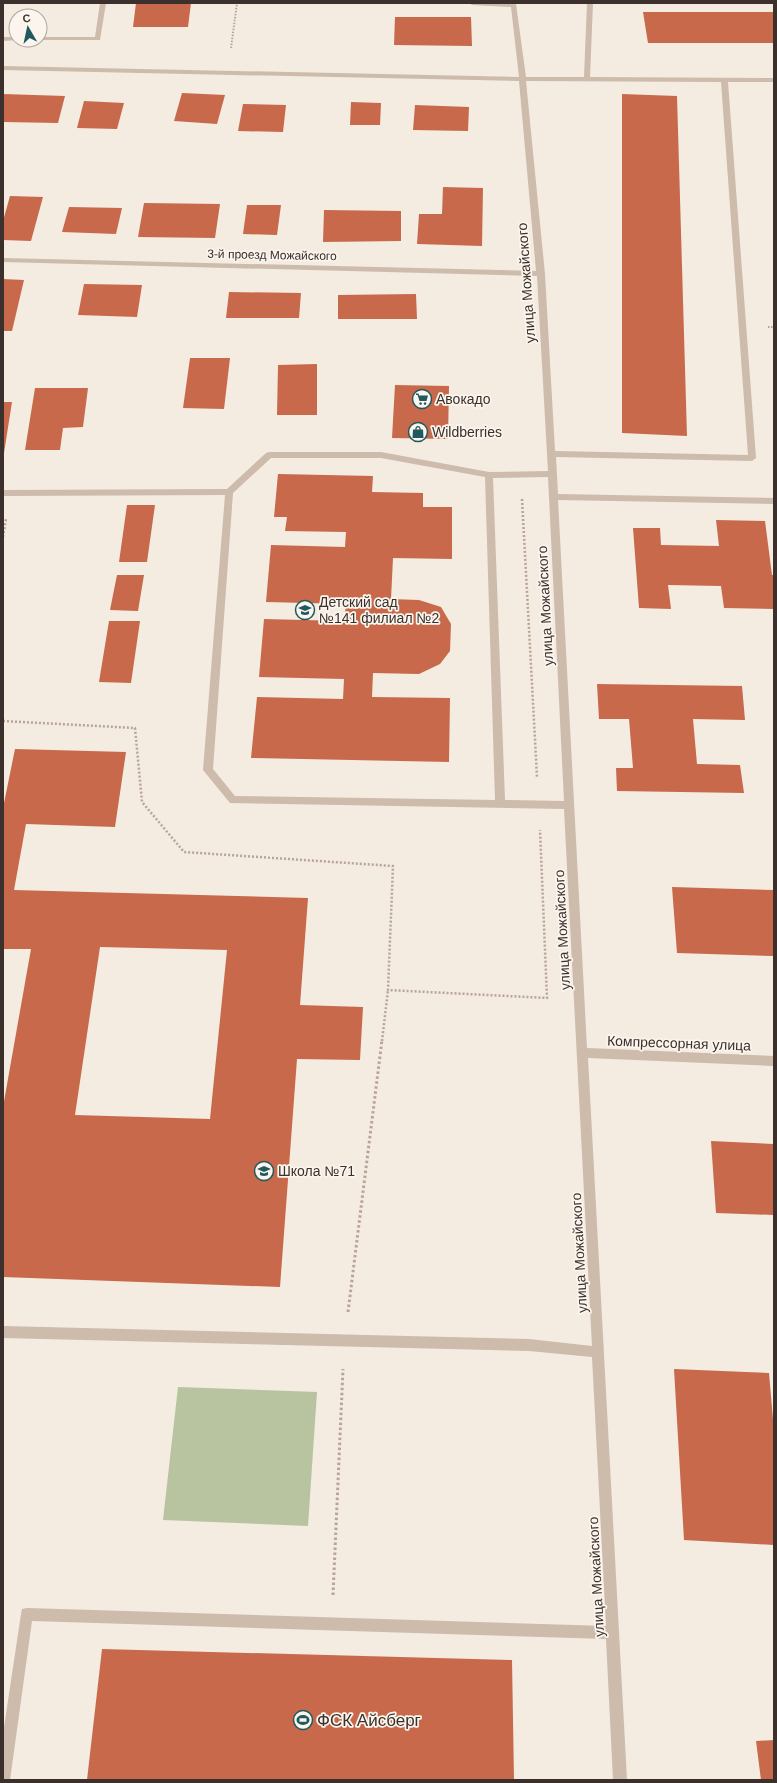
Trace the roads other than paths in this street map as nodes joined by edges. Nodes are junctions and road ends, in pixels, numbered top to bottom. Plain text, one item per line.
1 (103, 3) edge
2 (472, 3) edge
3 (590, 3) edge
4 (48, 39) edge
5 (3, 68) edge
6 (523, 79) junction
7 (587, 79) junction
8 (724, 80) junction
9 (774, 80) edge
10 (3, 260) edge
11 (541, 274) junction
12 (551, 454) junction
13 (552, 474) junction
14 (489, 475) junction
15 (228, 492) junction
16 (3, 493) edge
17 (553, 497) junction
18 (774, 501) edge
19 (500, 805) junction
20 (569, 805) junction
21 (582, 1053) junction
22 (774, 1061) edge
23 (3, 1332) edge
24 (598, 1352) junction
25 (613, 1633) junction
26 (3, 1780) edge
27 (620, 1780) edge

1 - 4 street
2 - 6 street, улица Можайского
3 - 7 street
5 - 6 street
6 - 7 street
6 - 11 street, улица Можайского
7 - 8 street
8 - 9 street
8 - 12 street
10 - 11 street, 3-й проезд Можайского
11 - 12 street, улица Можайского
12 - 13 street, улица Можайского
13 - 14 street
13 - 17 street, улица Можайского
14 - 15 street
14 - 19 street
15 - 16 street
15 - 19 street
17 - 18 street
17 - 20 street, улица Можайского
19 - 20 street
20 - 21 street, улица Можайского
21 - 22 street, Компрессорная улица
21 - 24 street, улица Можайского
23 - 24 street
24 - 25 street, улица Можайского
25 - 26 street
25 - 27 street, улица Можайского

